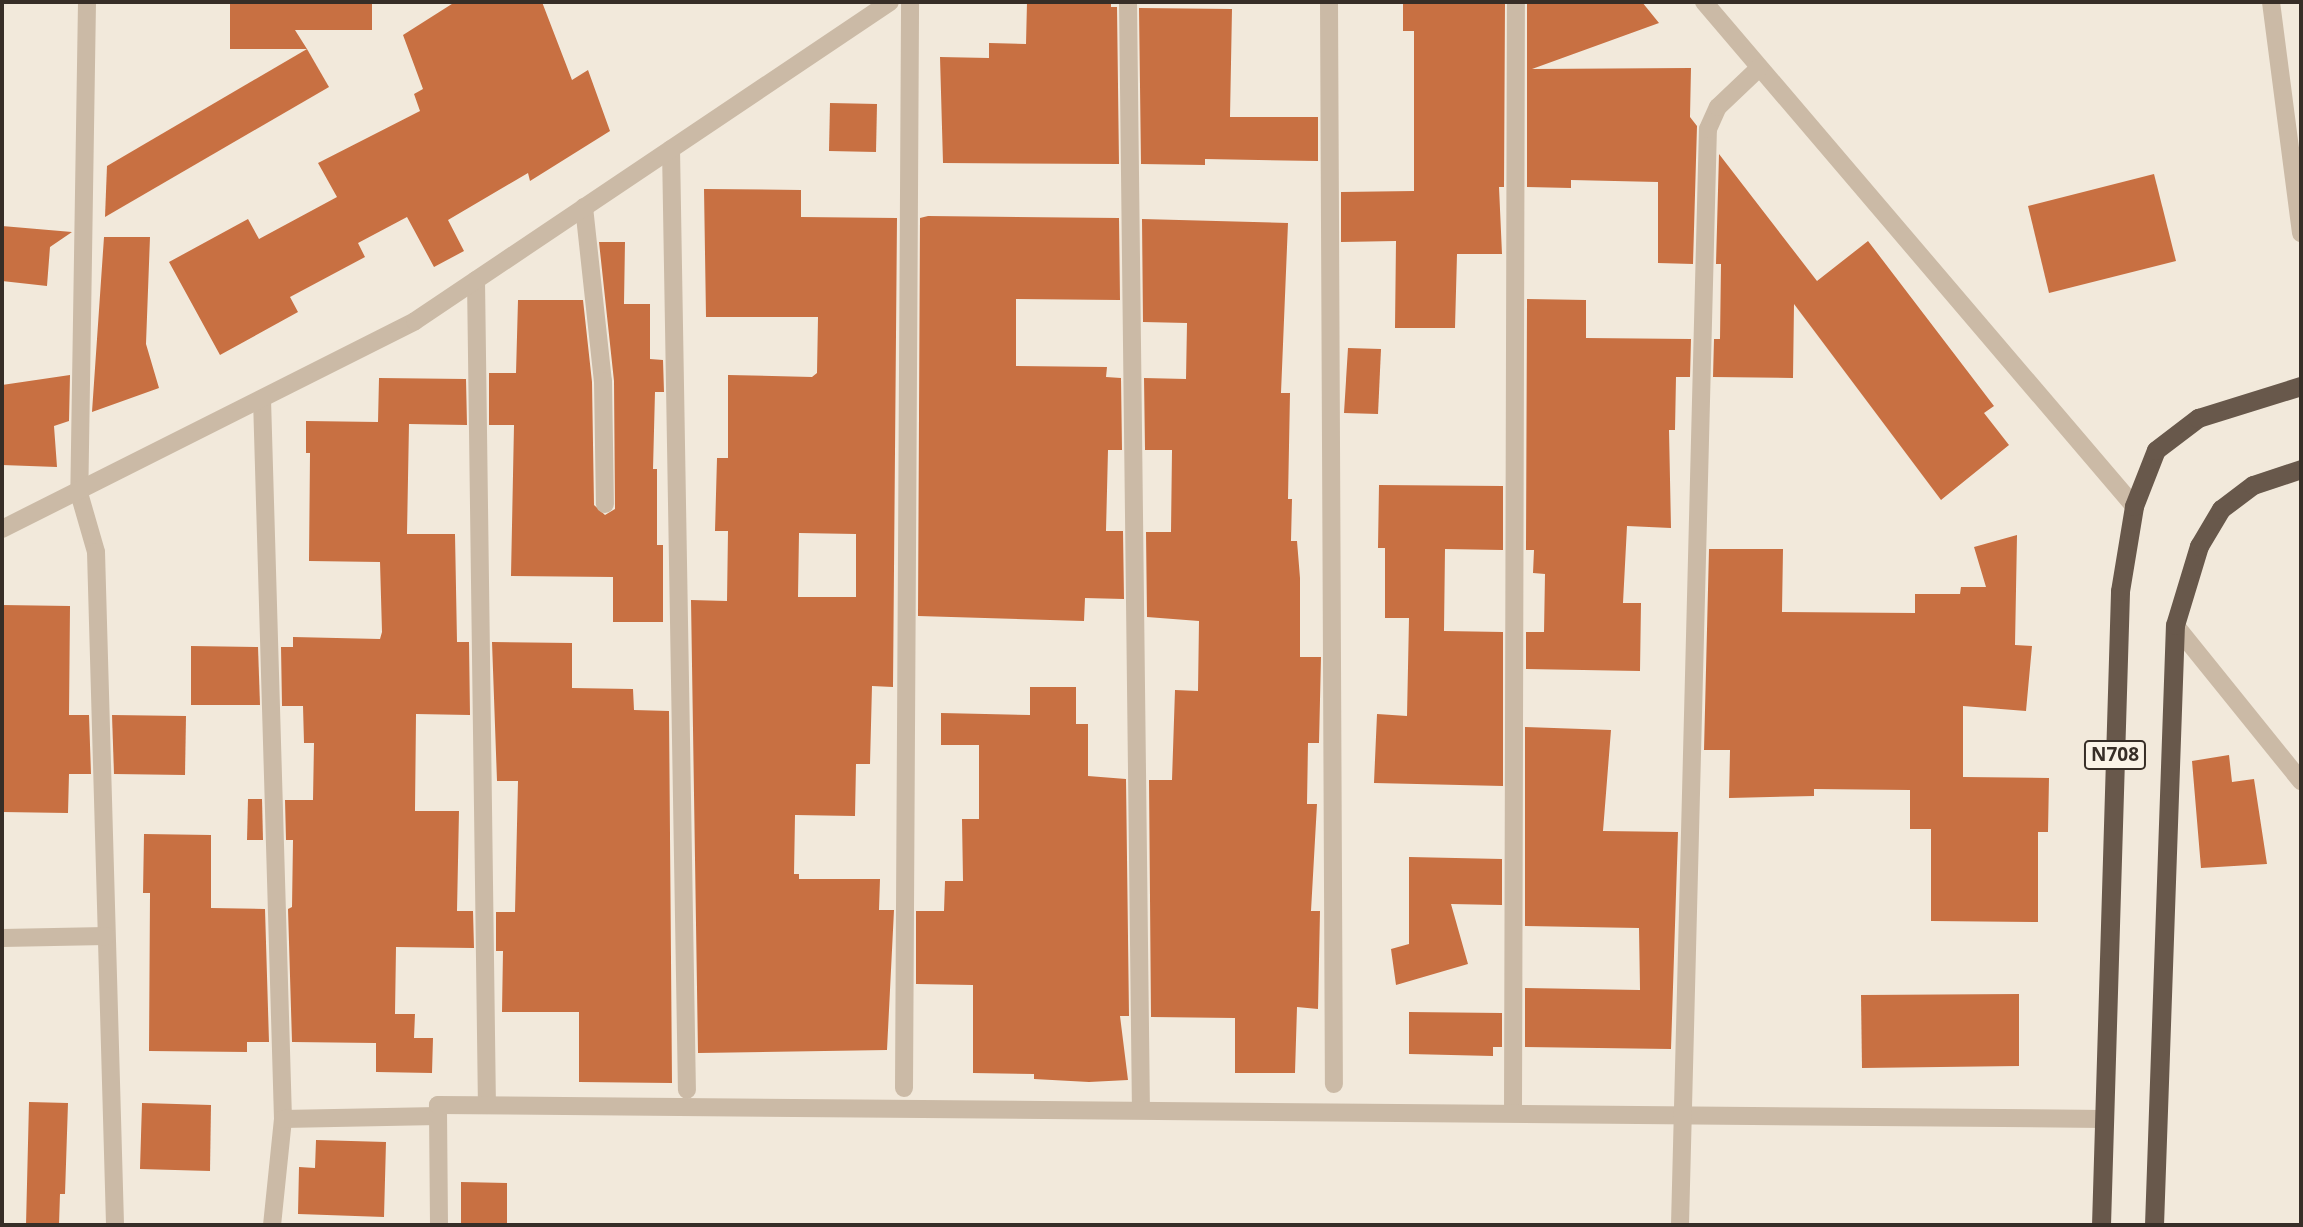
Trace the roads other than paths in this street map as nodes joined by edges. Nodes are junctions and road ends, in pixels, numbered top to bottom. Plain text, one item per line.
1 (87, 2) edge
2 (890, 2) edge
3 (910, 2) edge
4 (1128, 2) edge
5 (1329, 2) edge
6 (1516, 2) edge
7 (1704, 2) edge
8 (2271, 2) edge
9 (1759, 68) junction
10 (671, 149) junction
11 (584, 207) junction
12 (2301, 233) edge
13 (476, 280) junction
14 (2301, 386) edge
15 (262, 399) junction
16 (2301, 469) edge
17 (79, 493) junction
18 (605, 504) dead end
19 (2134, 506) junction
20 (2, 529) edge
21 (2175, 625) junction
22 (2301, 781) edge
23 (106, 936) junction
24 (2, 938) edge
25 (1334, 1084) dead end
26 (904, 1088) dead end
27 (687, 1090) dead end
28 (487, 1105) junction
29 (1141, 1109) junction
30 (1513, 1112) junction
31 (1683, 1113) junction
32 (438, 1116) junction
33 (283, 1119) junction
34 (2104, 1119) junction
35 (115, 1225) edge
36 (272, 1225) edge
37 (439, 1225) edge
38 (1680, 1225) edge
39 (2101, 1225) edge
40 (2154, 1225) edge

1 - 17 street
2 - 10 street
3 - 26 street
4 - 29 street
5 - 25 street
6 - 30 street
7 - 9 street
8 - 12 street
9 - 19 street
9 - 31 street
10 - 11 street
10 - 27 street
11 - 13 street
11 - 18 street
13 - 15 street
13 - 28 street
14 - 19 highway, N708
15 - 17 street
15 - 33 street
16 - 21 highway, N708
17 - 20 street
17 - 23 street
19 - 34 highway, N708
21 - 22 street
21 - 40 highway, N708
23 - 24 street
23 - 35 street
28 - 29 street
28 - 32 street
29 - 30 street
30 - 31 street
31 - 34 street
31 - 38 street
32 - 33 street
32 - 37 street
33 - 36 street
34 - 39 highway, N708

